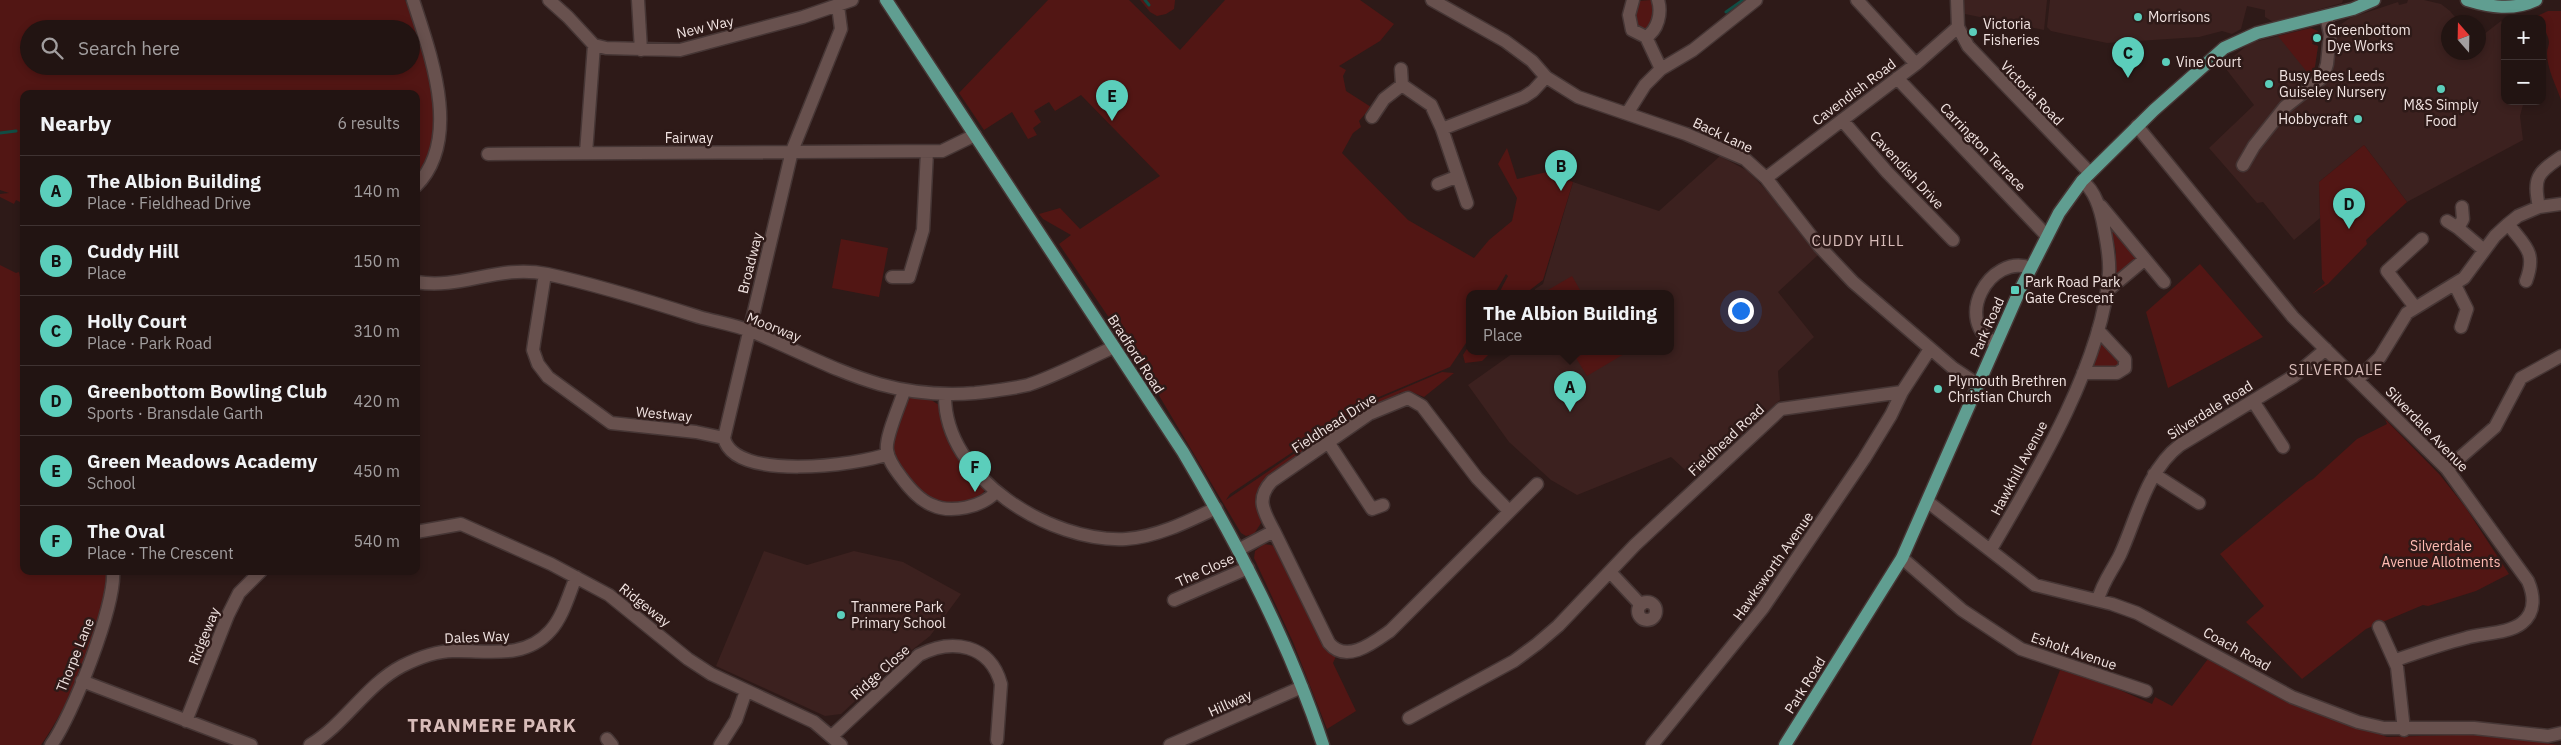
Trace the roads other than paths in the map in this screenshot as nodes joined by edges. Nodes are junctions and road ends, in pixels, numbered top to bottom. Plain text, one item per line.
1 (413, 0) edge
2 (548, 0) edge
3 (638, 0) edge
4 (852, 0) edge
5 (1432, 0) edge
6 (1632, 0) edge
7 (1658, 0) edge
8 (1756, 0) edge
9 (1857, 0) edge
10 (1957, 0) edge
11 (2374, 0) edge
12 (2466, 0) edge
13 (2536, 0) edge
14 (889, 1) edge
15 (1451, 5) edge
16 (838, 6) junction
17 (2326, 16) junction
18 (419, 20) edge
19 (420, 22) edge
20 (1958, 27) junction
21 (1646, 37) junction
22 (594, 45) junction
23 (641, 50) junction
24 (1916, 64) junction
25 (1401, 69) dead end
26 (1661, 69) junction
27 (1546, 77) junction
28 (1897, 78) junction
29 (1402, 85) junction
30 (1628, 112) junction
31 (1372, 117) dead end
32 (1842, 120) junction
33 (2137, 126) junction
34 (1442, 130) junction
35 (975, 135) junction
36 (794, 152) junction
37 (927, 152) junction
38 (586, 153) junction
39 (488, 154) dead end
40 (2561, 157) edge
41 (2243, 165) dead end
42 (2085, 176) junction
43 (1456, 177) junction
44 (1766, 178) junction
45 (420, 179) edge
46 (1438, 184) dead end
47 (2096, 200) junction
48 (1467, 203) dead end
49 (2561, 204) edge
50 (2462, 207) dead end
51 (2539, 207) junction
52 (2446, 221) dead end
53 (2508, 224) junction
54 (2458, 228) junction
55 (2047, 236) junction
56 (2422, 239) dead end
57 (1953, 240) dead end
58 (2484, 250) junction
59 (2144, 260) junction
60 (2031, 268) junction
61 (545, 274) junction
62 (892, 277) dead end
63 (2526, 281) dead end
64 (420, 282) edge
65 (2164, 282) dead end
66 (2455, 285) junction
67 (2107, 291) junction
68 (2415, 307) junction
69 (2462, 327) dead end
70 (748, 330) junction
71 (2098, 330) junction
72 (1996, 343) junction
73 (1114, 347) junction
74 (1930, 349) junction
75 (2326, 349) junction
76 (2561, 356) edge
77 (2083, 373) junction
78 (2358, 380) junction
79 (1977, 384) junction
80 (904, 391) junction
81 (1902, 392) junction
82 (945, 395) junction
83 (2253, 401) junction
84 (724, 438) junction
85 (1328, 442) junction
86 (2284, 447) dead end
87 (888, 454) junction
88 (2447, 469) junction
89 (2154, 474) junction
90 (1537, 484) dead end
91 (996, 492) junction
92 (1928, 502) junction
93 (2199, 502) dead end
94 (1383, 505) dead end
95 (1216, 508) junction
96 (1509, 511) junction
97 (420, 531) edge
98 (1274, 531) junction
99 (1991, 549) junction
100 (1238, 550) junction
101 (1902, 558) junction
102 (1248, 568) junction
103 (1610, 572) junction
104 (113, 575) edge
105 (257, 575) edge
106 (576, 577) junction
107 (1174, 600) dead end
108 (2098, 600) junction
109 (1641, 605) dead end
110 (2380, 627) dead end
111 (2396, 660) junction
112 (82, 681) junction
113 (1302, 687) junction
114 (746, 691) junction
115 (2146, 691) dead end
116 (1409, 718) dead end
117 (186, 721) junction
118 (2404, 730) junction
119 (2561, 733) edge
120 (836, 740) edge
121 (997, 740) dead end
122 (51, 745) edge
123 (251, 745) edge
124 (310, 745) edge
125 (720, 745) edge
126 (1170, 745) edge
127 (1323, 745) edge
128 (1655, 745) edge
129 (1786, 745) edge

1 - 18 street
2 - 22 street
3 - 23 street
4 - 16 street, New Way
5 - 15 street, Back Lane
6 - 21 street
7 - 21 street
8 - 26 street
9 - 24 street
10 - 20 street, Victoria Road
11 - 17 main road, Park Road
12 - 13 main road
14 - 35 main road, Bradford Road
15 - 27 street, Back Lane
16 - 23 street, New Way
16 - 36 street, Broadway
17 - 33 main road, Park Road
17 - 41 street
19 - 45 street
20 - 24 street, Cavendish Road
20 - 42 street, Victoria Road
21 - 26 street
22 - 23 street, New Way
22 - 38 street
24 - 28 street, Cavendish Road
25 - 29 street
26 - 30 street
27 - 30 street, Back Lane
27 - 34 street
28 - 32 street, Cavendish Road
28 - 55 street, Carrington Terrace
29 - 31 street
29 - 34 street
30 - 44 street, Back Lane
32 - 44 street, Cavendish Road
32 - 57 street, Cavendish Drive
33 - 42 main road, Park Road
33 - 75 street, Silverdale Avenue
34 - 43 street
35 - 37 street, Fairway
35 - 73 main road, Bradford Road
36 - 37 street, Fairway
36 - 38 street, Fairway
36 - 70 street, Broadway
37 - 62 street
38 - 39 street, Fairway
40 - 51 street
42 - 47 street, Hawkhill Avenue
42 - 55 main road, Park Road
43 - 46 street
43 - 48 street
44 - 74 street, Back Lane
47 - 59 street, Hawkhill Avenue
47 - 67 street, Hawkhill Avenue
49 - 51 street
50 - 54 street
51 - 53 street
52 - 54 street
53 - 58 street
53 - 63 street
54 - 58 street
55 - 60 main road, Park Road
56 - 68 street
58 - 66 street
59 - 65 street, Hawkhill Avenue
59 - 67 street
60 - 72 main road, Park Road
60 - 72 street
61 - 64 street, Moorway
61 - 70 street, Moorway
61 - 84 street, Westway
66 - 68 street
66 - 69 street
67 - 71 street, Hawkhill Avenue
68 - 78 street
70 - 80 street, Moorway
70 - 84 street, Broadway
71 - 77 street, Hawkhill Avenue
71 - 77 street
72 - 79 main road, Park Road
73 - 82 street, Moorway
73 - 95 main road, Bradford Road
74 - 79 street, Back Lane
74 - 81 street
75 - 78 street, Silverdale Avenue
75 - 83 street, Silverdale Road
76 - 88 street
77 - 99 street, Hawkhill Avenue
78 - 88 street, Silverdale Avenue
79 - 92 main road, Park Road
80 - 82 street, Moorway
80 - 87 street
81 - 103 street, Fieldhead Road
81 - 128 street, Hawksworth Avenue
82 - 91 street
83 - 86 street
83 - 89 street, Silverdale Road
84 - 87 street
85 - 94 street
85 - 96 street, Fieldhead Drive
85 - 98 street, Fieldhead Drive
87 - 91 street
88 - 111 street, Silverdale Avenue
89 - 93 street
89 - 108 street, Silverdale Road
90 - 96 street, Fieldhead Drive
91 - 95 street
92 - 99 street, Coach Road
92 - 101 main road, Park Road
95 - 100 main road, Bradford Road
96 - 98 street, Fieldhead Drive
97 - 106 street, Ridgeway
98 - 100 street
99 - 108 street, Coach Road
100 - 102 main road, Bradford Road
101 - 115 street, Esholt Avenue
101 - 129 main road, Park Road
102 - 107 street, The Close
102 - 113 main road, Bradford Road
103 - 109 street
103 - 116 street, Fieldhead Road
104 - 112 street, Thorpe Lane
105 - 117 street, Ridgeway
106 - 114 street, Ridgeway
106 - 124 street, Dales Way
108 - 118 street, Coach Road
110 - 111 street
111 - 118 street
112 - 117 street
112 - 122 street, Thorpe Lane
113 - 126 street, Hillway
113 - 127 main road, Bradford Road
114 - 120 street, Ridgeway
114 - 125 street
117 - 123 street
118 - 119 street, Coach Road
120 - 121 street, Ridge Close

